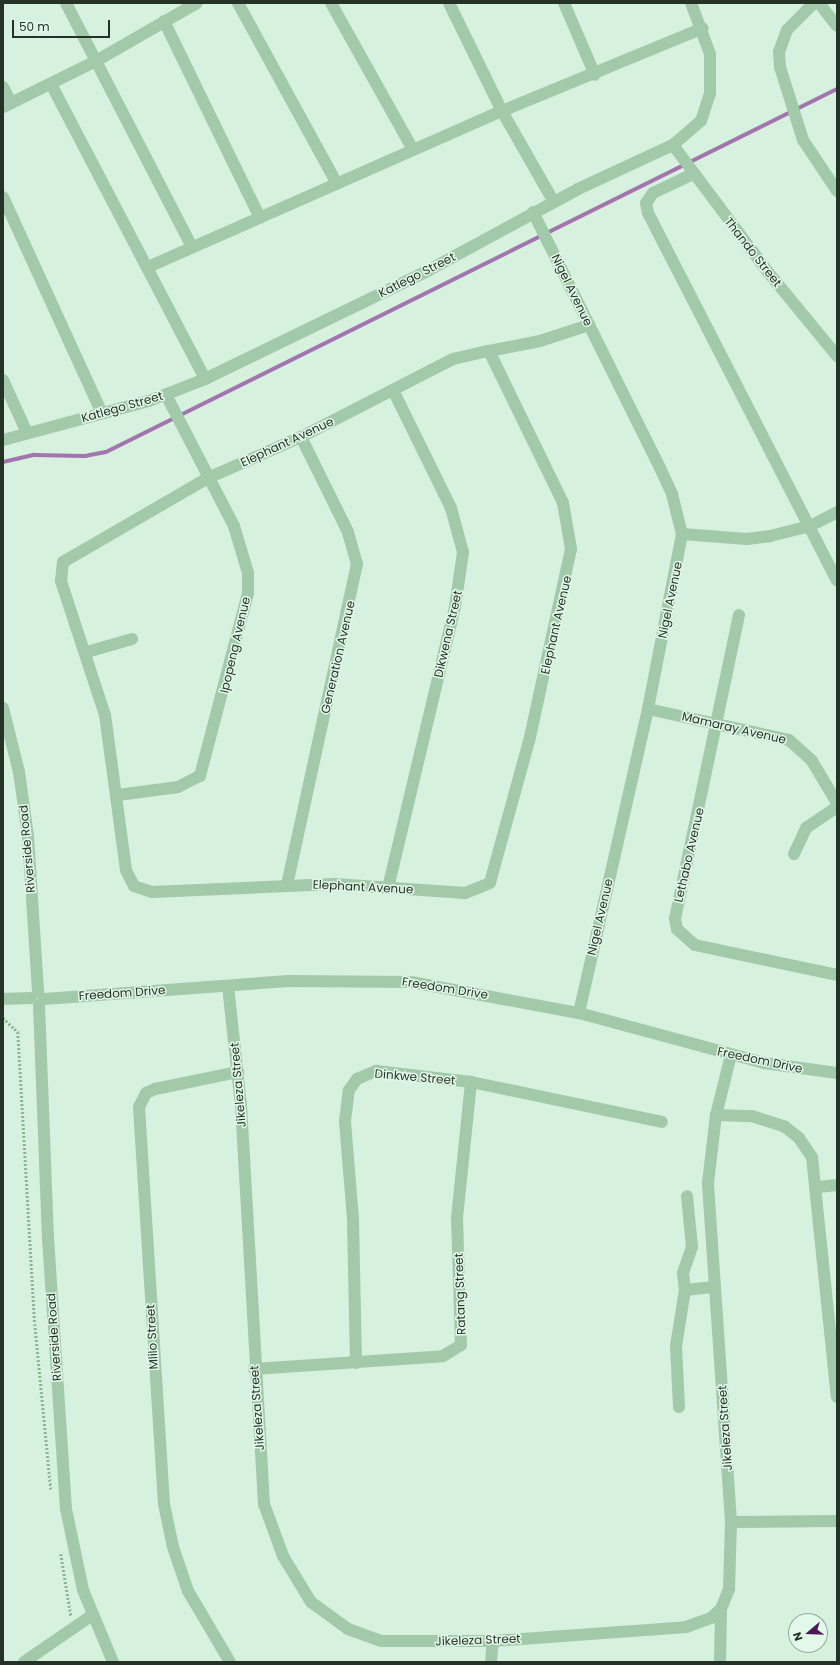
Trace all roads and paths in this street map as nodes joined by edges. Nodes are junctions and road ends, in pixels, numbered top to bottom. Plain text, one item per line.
1 (66, 3) edge
2 (197, 3) edge
3 (238, 3) edge
4 (331, 3) edge
5 (449, 3) edge
6 (564, 3) edge
7 (691, 3) edge
8 (814, 3) edge
9 (819, 3) edge
10 (182, 7) edge
11 (164, 21) junction
12 (837, 26) edge
13 (703, 28) junction
14 (96, 60) junction
15 (594, 75) junction
16 (51, 84) junction
17 (3, 87) edge
18 (7, 105) edge
19 (502, 111) junction
20 (673, 145) junction
21 (413, 150) junction
22 (693, 174) junction
23 (337, 184) junction
24 (837, 191) edge
25 (3, 197) edge
26 (554, 202) junction
27 (534, 212) junction
28 (260, 218) junction
29 (192, 248) junction
30 (148, 267) junction
31 (589, 325) junction
32 (489, 351) junction
33 (837, 356) edge
34 (205, 379) junction
35 (3, 380) edge
36 (393, 390) junction
37 (166, 395) junction
38 (102, 413) junction
39 (27, 433) junction
40 (301, 437) junction
41 (3, 440) edge
42 (208, 478) junction
43 (837, 512) edge
44 (810, 526) junction
45 (682, 534) junction
46 (837, 580) edge
47 (739, 615) dead end
48 (132, 639) dead end
49 (86, 652) junction
50 (3, 708) edge
51 (648, 709) junction
52 (718, 723) junction
53 (8, 742) edge
54 (118, 795) junction
55 (837, 803) edge
56 (837, 806) edge
57 (794, 854) dead end
58 (286, 885) junction
59 (388, 888) junction
60 (837, 975) edge
61 (228, 986) junction
62 (38, 998) junction
63 (3, 999) edge
64 (578, 1013) junction
65 (3, 1018) edge
66 (732, 1055) junction
67 (238, 1072) junction
68 (837, 1073) edge
69 (471, 1082) junction
70 (716, 1115) junction
71 (662, 1122) dead end
72 (837, 1185) edge
73 (818, 1187) junction
74 (687, 1196) dead end
75 (715, 1287) junction
76 (685, 1290) junction
77 (832, 1293) edge
78 (356, 1363) junction
79 (254, 1369) junction
80 (837, 1397) edge
81 (678, 1407) dead end
82 (52, 1493) dead end
83 (837, 1521) edge
84 (731, 1522) junction
85 (60, 1546) dead end
86 (721, 1609) junction
87 (91, 1616) junction
88 (73, 1628) junction
89 (493, 1641) junction
90 (24, 1662) edge
91 (113, 1662) edge
92 (230, 1662) edge
93 (491, 1662) edge
94 (720, 1662) edge

1 - 14 street
2 - 10 street
3 - 23 street
4 - 21 street
5 - 19 street
6 - 15 street
7 - 13 street, Katlego Street
8 - 24 street
9 - 12 street
10 - 11 street
11 - 14 street
11 - 28 street
13 - 15 street
13 - 20 street, Katlego Street
14 - 16 street
14 - 29 street
15 - 19 street
16 - 18 street
16 - 30 street
17 - 18 street
19 - 21 street
19 - 26 street
20 - 22 street, Thando Street
20 - 26 street, Katlego Street
21 - 23 street
22 - 33 street, Thando Street
22 - 44 street
23 - 28 street
25 - 38 street
26 - 27 street, Katlego Street
27 - 31 street, Nigel Avenue
27 - 34 street, Katlego Street
28 - 29 street
29 - 30 street
30 - 34 street
31 - 32 street
31 - 45 street, Nigel Avenue
32 - 36 street, Elephant Avenue
32 - 59 street, Elephant Avenue
34 - 37 street, Katlego Street
35 - 39 street
36 - 40 street, Elephant Avenue
36 - 59 street, Dikwena Street
37 - 38 street, Katlego Street
37 - 42 street, Ipopeng Avenue
38 - 39 street, Katlego Street
39 - 41 street, Katlego Street
40 - 42 street, Elephant Avenue
40 - 58 street, Generation Avenue
42 - 49 street, Elephant Avenue
42 - 54 street, Ipopeng Avenue
43 - 44 street
44 - 45 street
44 - 46 street
45 - 51 street, Nigel Avenue
47 - 52 street, Lethabo Avenue
48 - 49 street
49 - 54 street, Elephant Avenue
50 - 53 street, Riverside Road
51 - 52 street, Mamaray Avenue
51 - 64 street, Nigel Avenue
52 - 55 street, Mamaray Avenue
52 - 60 street, Lethabo Avenue
53 - 62 street, Riverside Road
54 - 58 street, Elephant Avenue
56 - 57 street
58 - 59 street, Elephant Avenue
61 - 62 street, Freedom Drive
61 - 64 street, Freedom Drive
61 - 67 street, Jikeleza Street
62 - 63 street, Freedom Drive
62 - 87 street, Riverside Road
64 - 66 street, Freedom Drive
65 - 82 path
66 - 68 street, Freedom Drive
66 - 70 street, Jikeleza Street
67 - 79 street, Jikeleza Street
67 - 92 street, Mlilo Street
69 - 71 street, Dinkwe Street
69 - 78 street, Ratang Street
69 - 78 street, Dinkwe Street
70 - 73 street
70 - 75 street, Jikeleza Street
72 - 73 street
73 - 77 street
74 - 76 street
75 - 76 street
75 - 84 street, Jikeleza Street
76 - 81 street
77 - 80 street
78 - 79 street, Ratang Street
79 - 89 street, Jikeleza Street
83 - 84 street
84 - 86 street, Jikeleza Street
85 - 88 path
86 - 89 street, Jikeleza Street
86 - 94 street
87 - 88 street
87 - 91 street, Riverside Road
88 - 90 street
89 - 93 street

